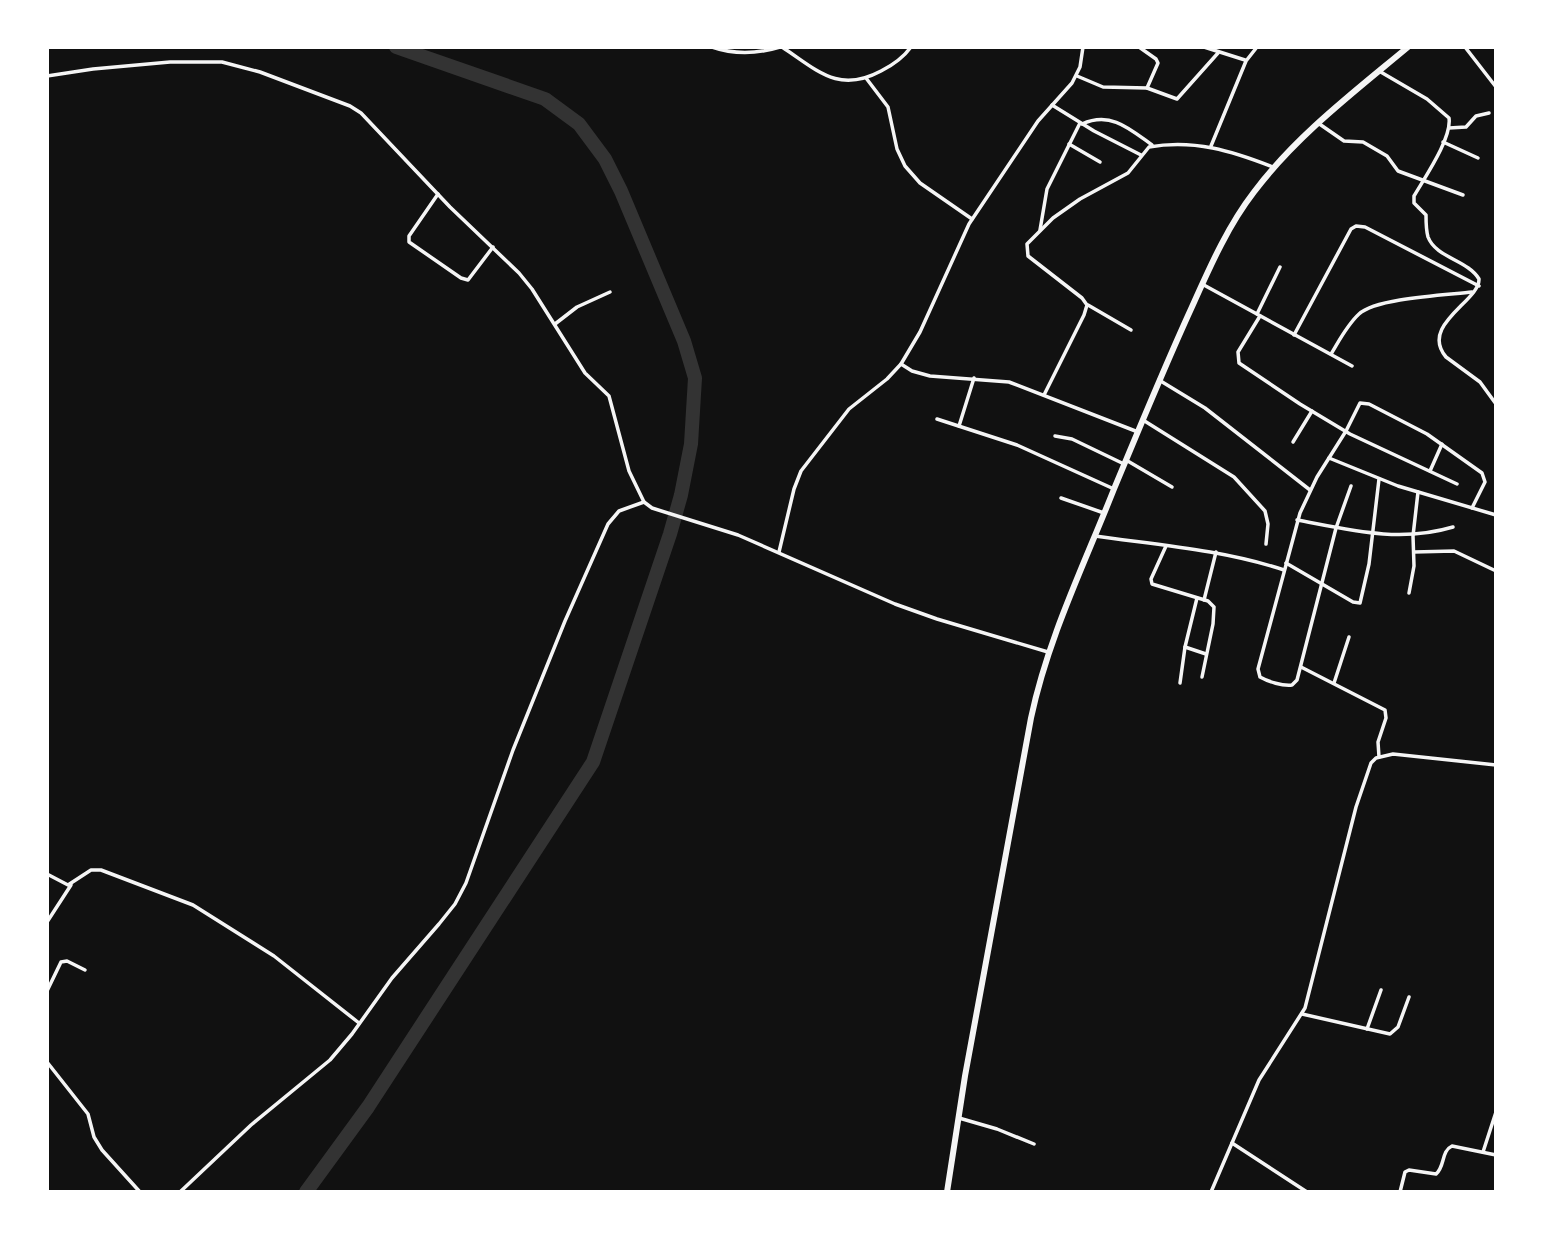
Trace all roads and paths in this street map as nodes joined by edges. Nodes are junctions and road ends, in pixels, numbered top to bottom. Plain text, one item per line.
1 (712, 47) edge
2 (781, 47) edge
3 (911, 47) edge
4 (1083, 47) edge
5 (1139, 47) edge
6 (1203, 47) edge
7 (1257, 47) edge
8 (1408, 47) edge
9 (1465, 47) edge
10 (1153, 49) edge
11 (1218, 53) junction
12 (1153, 57) junction
13 (1246, 61) junction
14 (1379, 71) junction
15 (47, 76) edge
16 (1077, 76) junction
17 (866, 78) junction
18 (1496, 87) edge
19 (1147, 88) junction
20 (1052, 105) junction
21 (1489, 113) dead end
22 (1081, 123) junction
23 (1318, 123) junction
24 (1449, 128) junction
25 (1443, 142) junction
26 (1069, 144) junction
27 (1153, 146) junction
28 (1211, 146) junction
29 (1142, 156) junction
30 (1478, 159) dead end
31 (1100, 162) dead end
32 (1275, 167) junction
33 (1422, 181) junction
34 (438, 194) junction
35 (1463, 195) dead end
36 (972, 219) junction
37 (1040, 230) junction
38 (493, 247) junction
39 (1280, 267) dead end
40 (1202, 284) junction
41 (1479, 286) junction
42 (610, 292) dead end
43 (1474, 292) junction
44 (1086, 303) junction
45 (1259, 315) junction
46 (555, 324) junction
47 (1131, 330) dead end
48 (1294, 335) junction
49 (1331, 354) junction
50 (901, 364) junction
51 (1352, 366) dead end
52 (974, 378) junction
53 (1159, 380) junction
54 (1044, 395) junction
55 (1496, 404) edge
56 (1312, 411) junction
57 (937, 419) dead end
58 (1143, 420) junction
59 (959, 426) junction
60 (1346, 431) junction
61 (1138, 432) junction
62 (1055, 436) dead end
63 (1293, 442) dead end
64 (1441, 444) junction
65 (1329, 458) junction
66 (1125, 462) junction
67 (1430, 471) junction
68 (1380, 479) junction
69 (1457, 484) dead end
70 (1351, 485) dead end
71 (1172, 487) dead end
72 (1114, 489) junction
73 (1311, 490) junction
74 (1418, 492) junction
75 (1061, 498) dead end
76 (644, 502) junction
77 (1472, 508) junction
78 (1104, 513) junction
79 (1496, 515) edge
80 (1297, 520) junction
81 (1453, 527) dead end
82 (1336, 528) junction
83 (1372, 534) junction
84 (1095, 536) junction
85 (1413, 536) junction
86 (1266, 544) dead end
87 (1166, 546) junction
88 (779, 552) junction
89 (1216, 552) junction
90 (1414, 552) junction
91 (1286, 563) junction
92 (1284, 570) junction
93 (1496, 571) edge
94 (1323, 584) junction
95 (1409, 593) dead end
96 (1197, 598) junction
97 (1204, 600) junction
98 (1349, 637) dead end
99 (1185, 647) junction
100 (1048, 652) junction
101 (1207, 654) junction
102 (1301, 667) junction
103 (1202, 677) dead end
104 (1180, 683) dead end
105 (1334, 683) junction
106 (1379, 757) junction
107 (1496, 765) edge
108 (47, 874) edge
109 (71, 885) junction
110 (47, 922) edge
111 (85, 970) dead end
112 (1381, 990) dead end
113 (47, 991) edge
114 (1409, 997) dead end
115 (1302, 1014) junction
116 (359, 1023) junction
117 (1367, 1030) junction
118 (47, 1062) edge
119 (1496, 1113) edge
120 (959, 1118) junction
121 (1232, 1143) junction
122 (1034, 1144) dead end
123 (1483, 1152) junction
124 (1496, 1155) edge
125 (141, 1192) edge
126 (180, 1192) edge
127 (947, 1192) edge
128 (1211, 1192) edge
129 (1307, 1192) edge
130 (1400, 1192) edge

1 - 2 street
2 - 17 street
3 - 17 street
4 - 16 street
5 - 12 street
6 - 11 street
7 - 13 street
8 - 14 highway
9 - 18 street
10 - 12 street
11 - 13 street
11 - 19 street
12 - 19 street
13 - 28 street
14 - 23 highway
14 - 24 street
15 - 34 street
16 - 19 street
16 - 20 street
17 - 36 street
20 - 22 street
20 - 36 street
21 - 24 street
22 - 26 street
22 - 27 street
22 - 29 street
23 - 32 highway
23 - 33 street
24 - 25 street
25 - 30 street
25 - 33 street
26 - 31 street
26 - 37 street
27 - 28 street
27 - 29 street
28 - 32 street
29 - 37 street
32 - 40 highway
33 - 35 street
33 - 41 street
34 - 38 street
34 - 38 street
36 - 50 street
37 - 44 street
38 - 46 street
39 - 45 street
40 - 45 street
40 - 53 highway
41 - 43 street
41 - 48 street
42 - 46 street
43 - 49 street
43 - 55 street
44 - 47 street
44 - 54 street
45 - 48 street
45 - 56 street
46 - 76 street
48 - 49 street
49 - 51 street
50 - 52 street
50 - 88 street
52 - 54 street
52 - 59 street
53 - 58 highway
53 - 73 street
54 - 61 street
56 - 60 street
56 - 63 street
57 - 59 street
58 - 61 highway
58 - 86 street
59 - 72 street
60 - 64 street
60 - 65 street
60 - 67 street
61 - 66 highway
62 - 66 street
64 - 67 street
64 - 77 street
65 - 68 street
65 - 73 street
66 - 71 street
66 - 72 highway
67 - 69 street
68 - 74 street
68 - 83 street
70 - 82 street
72 - 78 highway
73 - 80 street
74 - 77 street
74 - 85 street
75 - 78 street
76 - 88 street
76 - 116 street
77 - 79 street
78 - 84 highway
80 - 82 street
80 - 91 street
81 - 85 street
82 - 83 street
82 - 94 street
83 - 85 street
83 - 94 street
84 - 87 street
84 - 100 highway
85 - 90 street
87 - 89 street
87 - 96 street
88 - 100 street
89 - 92 street
89 - 97 street
90 - 93 street
90 - 95 street
91 - 92 street
91 - 94 street
92 - 102 street
94 - 102 street
96 - 97 street
96 - 99 street
97 - 101 street
98 - 105 street
99 - 101 street
99 - 104 street
100 - 120 highway
101 - 103 street
102 - 105 street
105 - 106 street
106 - 107 street
106 - 115 street
108 - 109 street
109 - 110 street
109 - 116 street
111 - 113 street
112 - 117 street
114 - 117 street
115 - 117 street
115 - 121 street
116 - 126 street
118 - 125 street
119 - 123 street
120 - 122 street
120 - 127 highway
121 - 128 street
121 - 129 street
123 - 124 street
123 - 130 street

